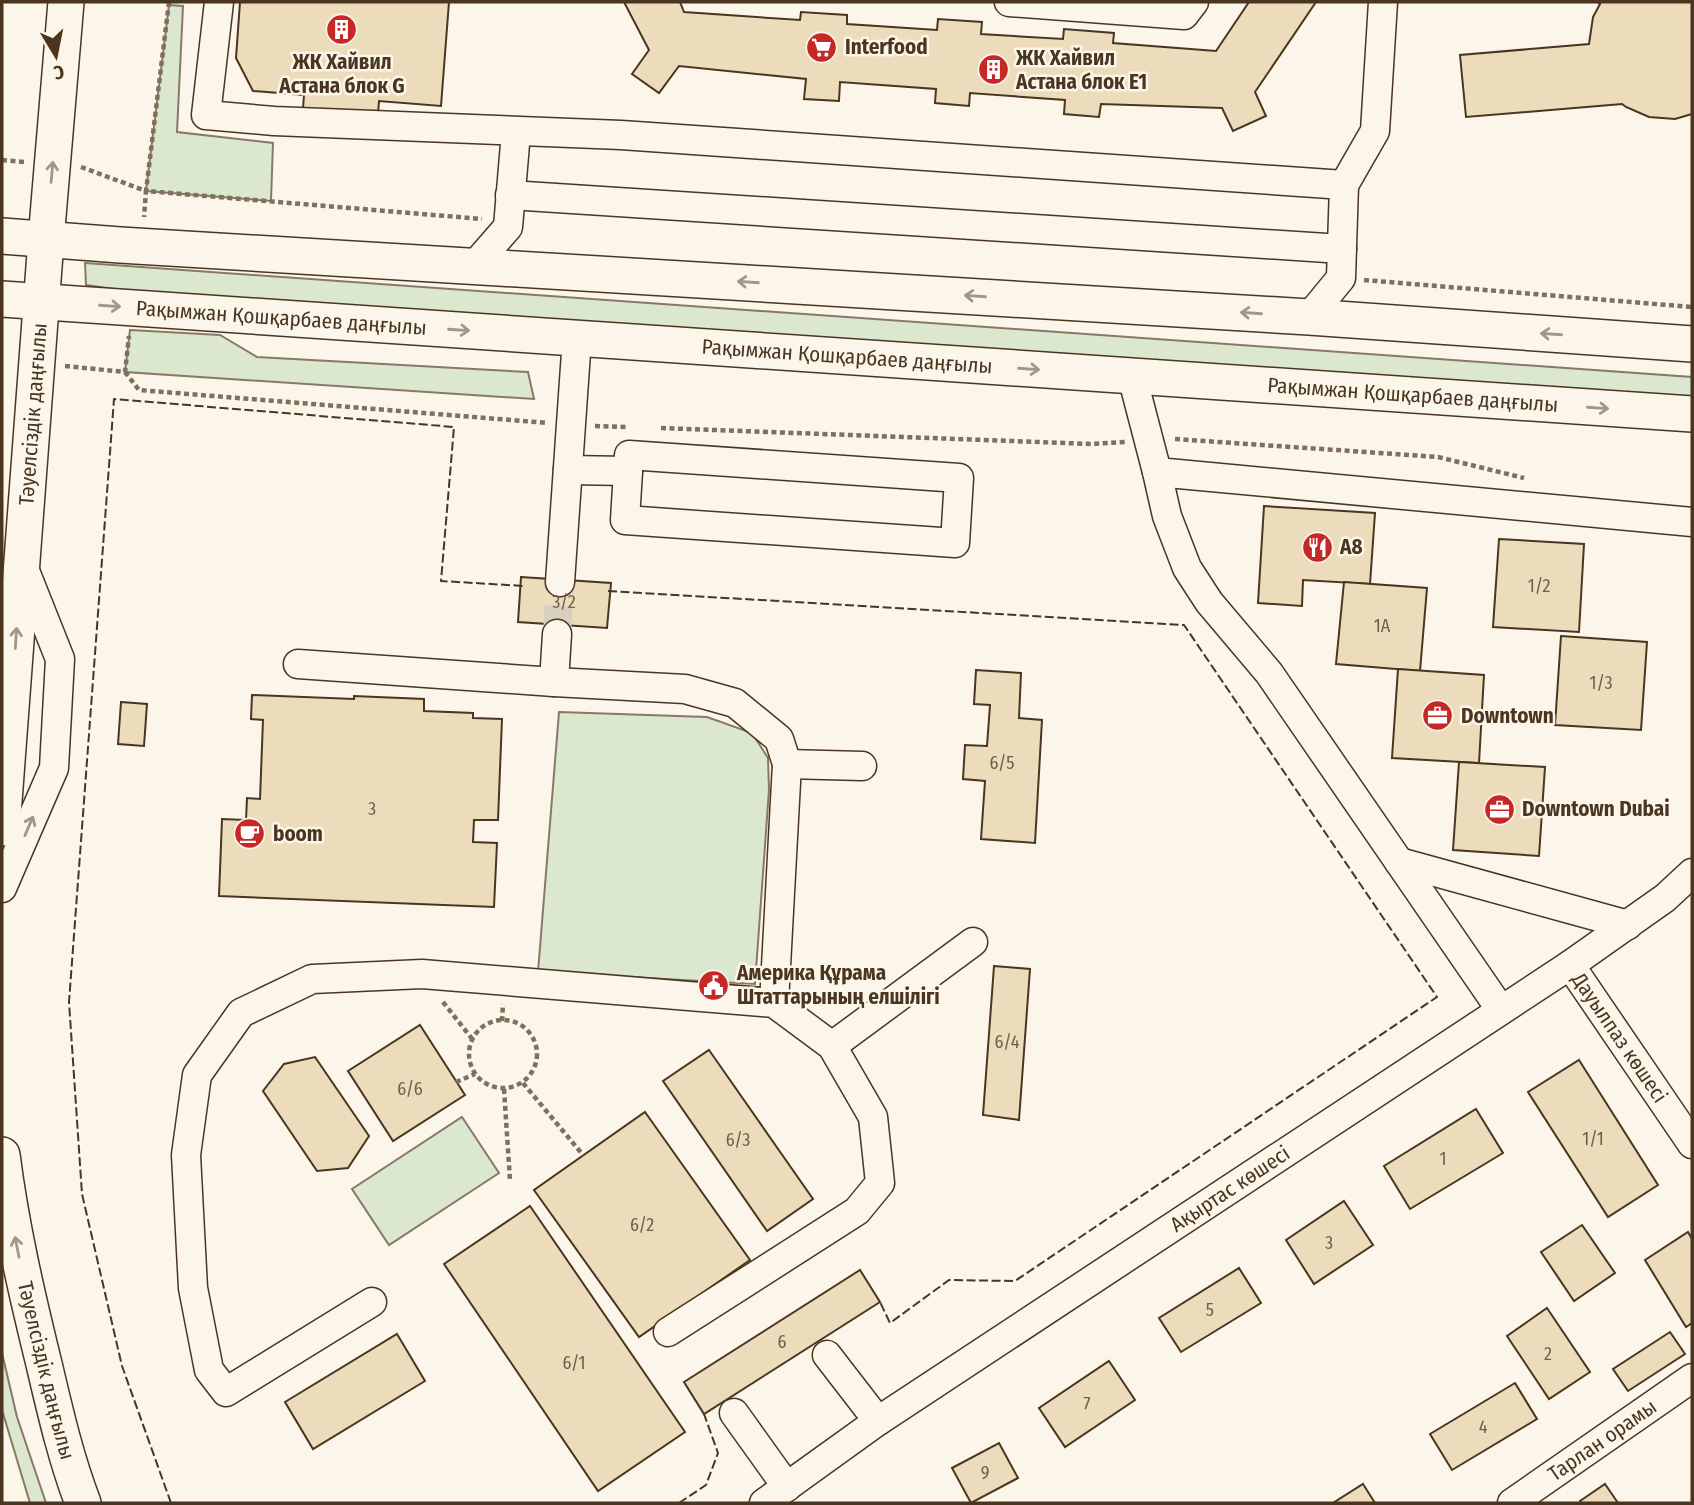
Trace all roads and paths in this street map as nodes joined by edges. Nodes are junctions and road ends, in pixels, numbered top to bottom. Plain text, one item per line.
1 (169, 2) edge
2 (219, 2) edge
3 (1009, 2) edge
4 (1383, 2) edge
5 (1192, 3) edge
6 (71, 7) edge
7 (516, 132) junction
8 (2, 160) edge
9 (26, 162) dead end
10 (77, 166) dead end
11 (1344, 185) junction
12 (146, 191) junction
13 (510, 195) junction
14 (143, 228) dead end
15 (2, 236) edge
16 (46, 240) junction
17 (1342, 249) junction
18 (474, 266) junction
19 (2, 299) edge
20 (42, 301) junction
21 (1309, 317) junction
22 (130, 330) dead end
23 (577, 338) junction
24 (1692, 344) edge
25 (61, 366) dead end
26 (125, 372) junction
27 (1132, 376) junction
28 (1692, 414) edge
29 (571, 425) junction
30 (639, 428) dead end
31 (653, 428) dead end
32 (1148, 441) junction
33 (568, 470) junction
34 (628, 471) junction
35 (1157, 472) junction
36 (1527, 479) dead end
37 (1692, 522) edge
38 (22, 565) junction
39 (560, 582) tunnel mouth
40 (557, 634) tunnel mouth
41 (298, 664) dead end
42 (554, 682) junction
43 (787, 764) junction
44 (862, 766) dead end
45 (2, 828) edge
46 (1399, 862) junction
47 (1692, 873) edge
48 (2, 888) edge
49 (1628, 925) junction
50 (973, 942) dead end
51 (1570, 965) junction
52 (422, 974) junction
53 (774, 1003) junction
54 (1501, 1010) junction
55 (473, 1040) junction
56 (832, 1046) junction
57 (475, 1074) junction
58 (457, 1082) dead end
59 (523, 1083) junction
60 (504, 1089) junction
61 (1692, 1144) edge
62 (2, 1155) edge
63 (583, 1155) dead end
64 (510, 1180) dead end
65 (372, 1302) dead end
66 (668, 1332) dead end
67 (827, 1355) dead end
68 (1692, 1378) edge
69 (734, 1413) dead end
70 (878, 1422) junction
71 (787, 1487) junction
72 (83, 1503) edge
73 (764, 1503) edge
74 (1512, 1503) edge

1 - 12 path
2 - 7 street
3 - 5 street
4 - 11 street
16 -> 6 main road, Тәуелсіздік даңғылы
7 - 11 street
7 - 13 street
8 - 9 path
10 - 12 path
11 - 17 street
12 - 14 path
13 - 17 street
13 - 18 street
15 - 16 main road
16 - 18 main road
16 - 20 main road, Тәуелсіздік даңғылы
17 - 21 street
21 -> 18 main road
19 - 20 main road, Рақымжан Қошқарбаев даңғылы
20 -> 23 main road, Рақымжан Қошқарбаев даңғылы
20 - 38 main road, Тәуелсіздік даңғылы
24 -> 21 main road
22 - 26 path
23 -> 27 main road, Рақымжан Қошқарбаев даңғылы
23 - 29 street
25 - 26 path
26 - 29 path
27 -> 28 main road, Рақымжан Қошқарбаев даңғылы
27 - 32 street
29 - 30 path
29 - 33 street
31 - 32 path
32 - 35 street
32 - 36 path
33 - 34 street
33 - 39 street
34 - 34 street
35 - 37 street
35 - 46 street
45 -> 38 main road, Тәуелсіздік даңғылы
48 -> 38 street
40 - 42 street
41 - 42 street
42 - 43 street
43 - 44 street
43 - 53 street
46 - 49 street
46 - 54 street
47 - 49 street, Ақыртас көшесі
49 - 51 street, Ақыртас көшесі
50 - 56 street
51 - 54 street, Ақыртас көшесі
51 - 61 street, Дауылпаз көшесі
52 - 53 street
52 - 55 path
52 - 65 street
53 - 56 street
54 - 70 street, Ақыртас көшесі
55 - 57 path
55 - 59 path
56 - 66 street
57 - 58 path
57 - 60 path
59 - 60 path
59 - 63 path
60 - 64 path
72 -> 62 main road, Тәуелсіздік даңғылы
67 - 70 street
68 - 74 street, Тарлан орамы
69 - 71 street
70 - 71 street, Ақыртас көшесі
71 - 73 street, Ақыртас көшесі

